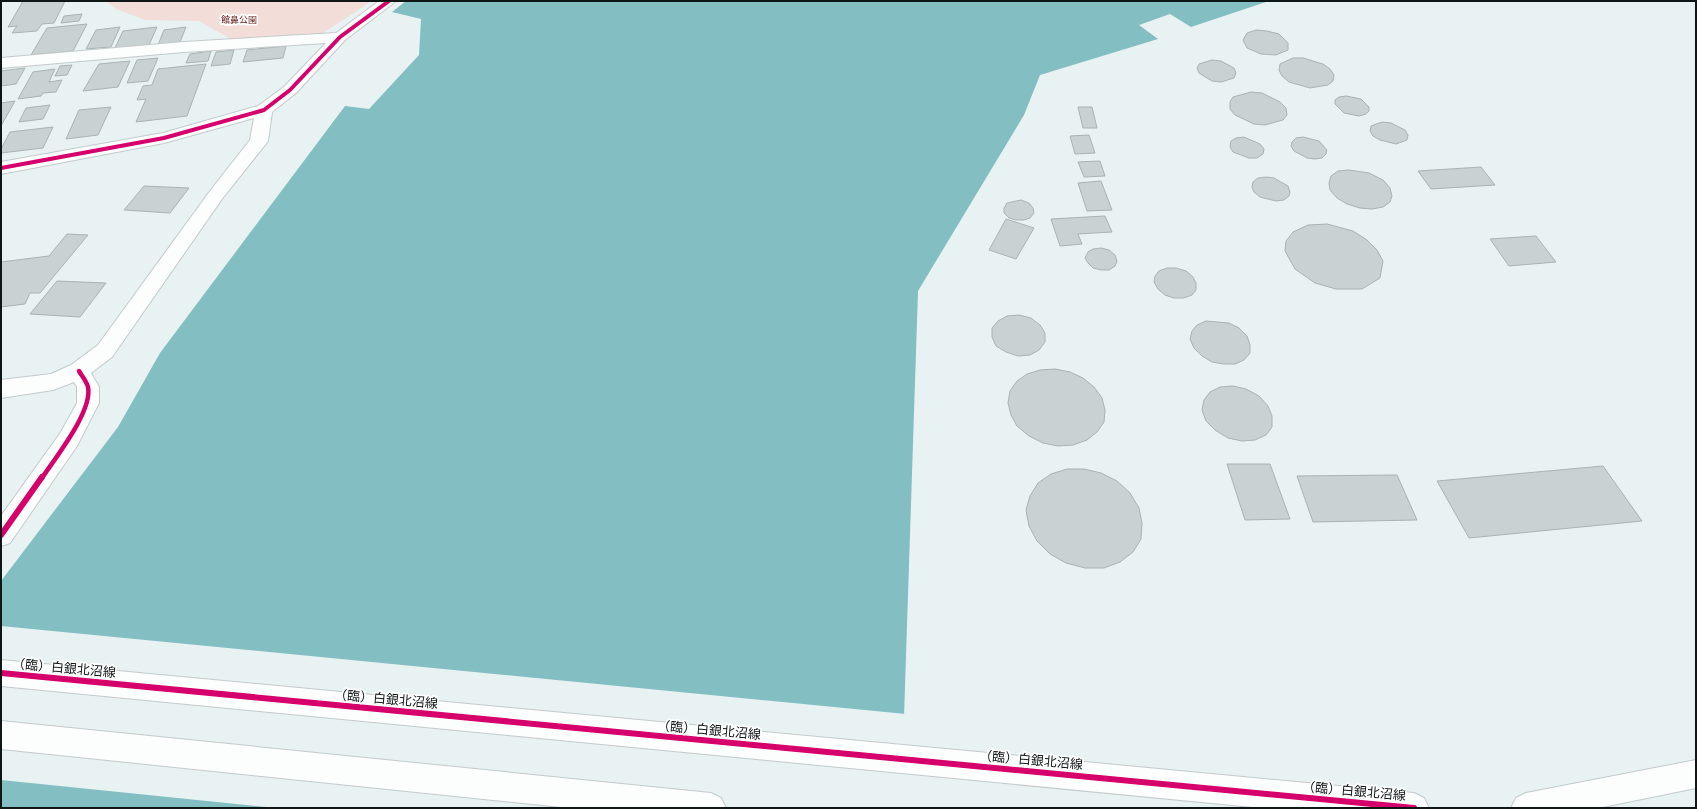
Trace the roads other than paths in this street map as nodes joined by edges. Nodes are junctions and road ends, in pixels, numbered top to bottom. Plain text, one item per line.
1 (389, 1) edge
2 (340, 37) junction
3 (1, 63) edge
4 (264, 110) junction
5 (1, 168) edge
6 (79, 371) junction
7 (1, 389) edge
8 (1, 535) edge
9 (1, 673) edge
10 (1, 735) edge
11 (1696, 774) edge
12 (711, 808) edge
13 (1414, 808) edge
14 (1526, 808) edge

1 - 2 street
2 - 3 street
2 - 4 street
4 - 5 street
4 - 6 street
6 - 7 street
6 - 8 street
9 - 13 street, （臨）白銀北沼線
10 - 12 street
11 - 14 street

